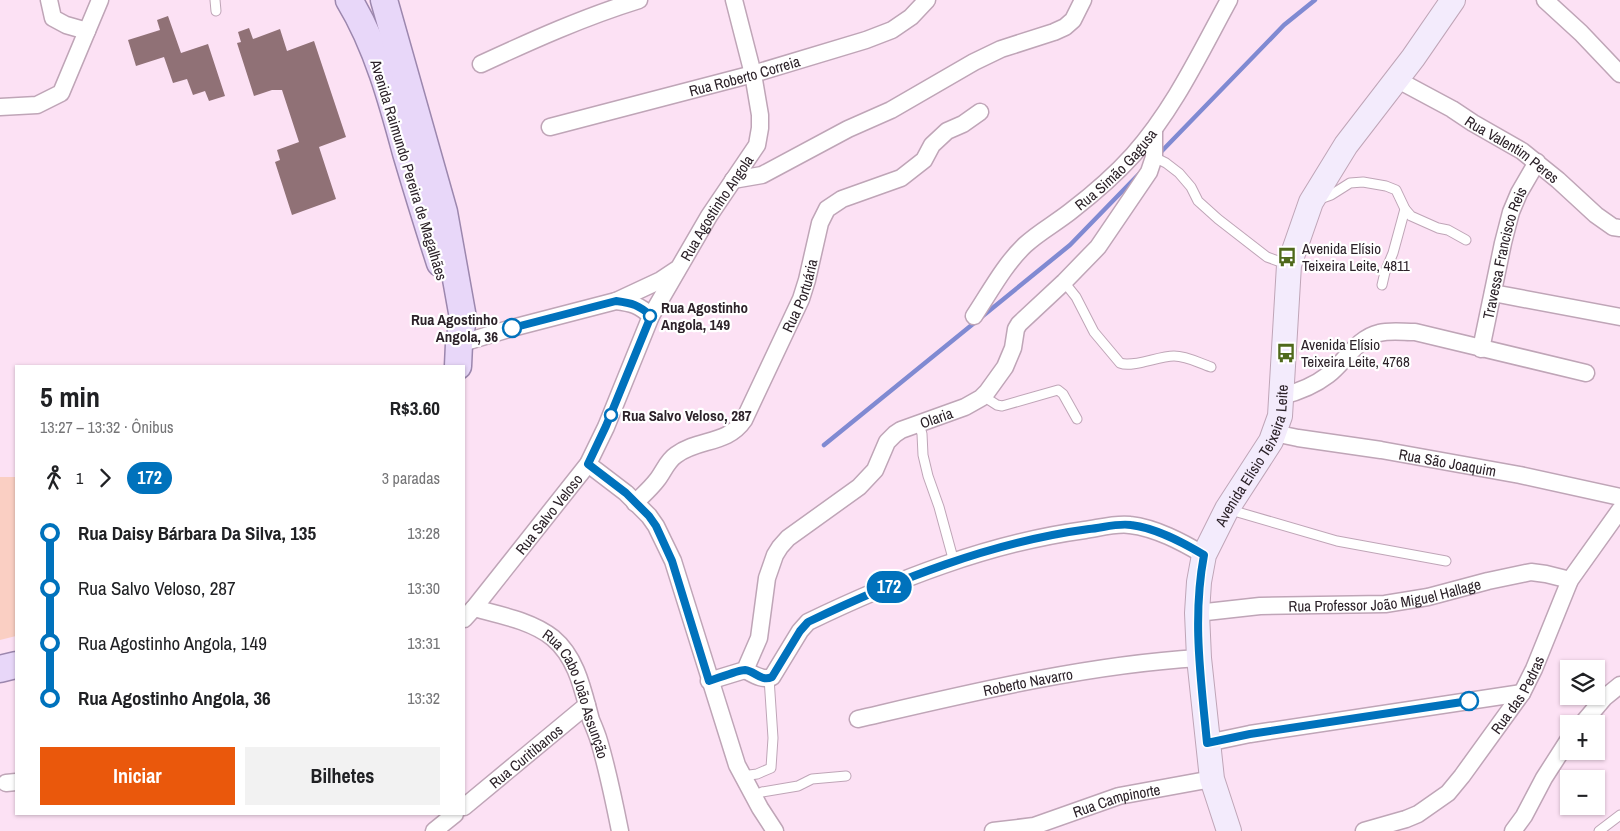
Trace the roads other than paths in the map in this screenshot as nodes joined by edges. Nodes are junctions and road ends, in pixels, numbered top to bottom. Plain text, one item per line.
1 (49, 0) edge
2 (100, 0) edge
3 (215, 0) edge
4 (348, 0) edge
5 (384, 0) edge
6 (639, 0) edge
7 (734, 0) edge
8 (927, 0) edge
9 (1083, 0) edge
10 (1229, 0) edge
11 (1453, 0) edge
12 (1545, 0) edge
13 (216, 11) dead end
14 (87, 31) junction
15 (481, 64) dead end
16 (753, 74) junction
17 (1620, 74) edge
18 (1396, 80) junction
19 (0, 106) edge
20 (980, 112) dead end
21 (550, 127) dead end
22 (1154, 130) junction
23 (1154, 157) junction
24 (1537, 162) junction
25 (733, 180) junction
26 (1311, 202) junction
27 (1405, 209) junction
28 (1620, 228) edge
29 (1466, 240) dead end
30 (1290, 265) junction
31 (677, 269) junction
32 (1064, 282) junction
33 (1382, 285) dead end
34 (1492, 293) junction
35 (616, 301) junction
36 (651, 316) junction
37 (974, 316) dead end
38 (1620, 317) edge
39 (1481, 349) junction
40 (459, 355) edge
41 (1211, 367) dead end
42 (1586, 373) dead end
43 (984, 396) junction
44 (1282, 396) junction
45 (1077, 419) dead end
46 (919, 424) junction
47 (1274, 433) junction
48 (588, 464) junction
49 (1620, 497) edge
50 (635, 503) junction
51 (1227, 509) junction
52 (1620, 510) edge
53 (1204, 555) junction
54 (1446, 561) dead end
55 (954, 562) junction
56 (1570, 580) junction
57 (1197, 613) junction
58 (469, 614) edge
59 (1199, 658) junction
60 (15, 665) edge
61 (0, 669) edge
62 (745, 670) junction
63 (769, 678) junction
64 (709, 681) junction
65 (1620, 685) edge
66 (1522, 692) junction
67 (587, 705) junction
68 (1590, 715) edge
69 (858, 719) dead end
70 (1207, 743) junction
71 (1560, 753) edge
72 (742, 776) junction
73 (846, 776) dead end
74 (1212, 779) junction
75 (753, 796) junction
76 (465, 806) edge
77 (454, 815) edge
78 (1620, 815) edge
79 (434, 831) edge
80 (620, 831) edge
81 (775, 831) edge
82 (993, 831) edge
83 (1228, 831) edge
84 (1364, 831) edge
85 (1513, 831) edge
86 (1599, 831) edge

1 - 14 street
2 - 14 street
3 - 13 lane
4 - 40 main road, Avenida Raimundo Pereira de Magalhães
5 - 40 main road, Avenida Raimundo Pereira de Magalhães
6 - 15 street
7 - 16 street, Rua Agostinho Angola
8 - 16 street, Rua Roberto Correia
9 - 25 street
10 - 22 street, Rua Simão Gagusa
11 - 18 main road, Avenida Elísio Teixeira Leite
12 - 17 street
14 - 19 street
16 - 21 street, Rua Roberto Correia
16 - 25 street, Rua Agostinho Angola
18 - 24 street, Rua Valentim Peres
18 - 26 main road, Avenida Elísio Teixeira Leite
20 - 50 street, Rua Portuária
22 - 23 street, Olaria
22 - 37 street, Rua Simão Gagusa
23 - 30 lane
23 - 32 street, Olaria
24 - 28 street, Rua Valentim Peres
24 - 34 street, Travessa Francisco Reis
25 - 31 street, Rua Agostinho Angola
26 - 27 lane
26 - 30 main road, Avenida Elísio Teixeira Leite
27 - 29 lane
27 - 33 lane
30 - 44 main road, Avenida Elísio Teixeira Leite
31 - 35 street, Rua Agostinho Angola
31 - 36 street, Rua Agostinho Angola
32 - 41 lane
32 - 43 street, Olaria
34 - 38 street
34 - 39 street, Travessa Francisco Reis
35 - 36 street, Rua Agostinho Angola
35 - 40 street, Rua Agostinho Angola
36 - 48 street, Rua Salvo Veloso
39 - 42 street
39 - 44 street
43 - 45 lane
43 - 46 street, Olaria
44 - 47 main road, Avenida Elísio Teixeira Leite
46 - 55 lane
46 - 62 street, Olaria
47 - 49 street, Rua São Joaquim
47 - 51 main road, Avenida Elísio Teixeira Leite
48 - 50 street
48 - 58 street, Rua Salvo Veloso
50 - 64 street
51 - 53 main road, Avenida Elísio Teixeira Leite
51 - 54 lane
52 - 56 street, Rua das Pedras
53 - 55 street
53 - 57 main road, Avenida Elísio Teixeira Leite
55 - 63 street
56 - 57 street, Rua Professor João Miguel Hallage
56 - 66 street, Rua das Pedras
57 - 59 main road, Avenida Elísio Teixeira Leite
58 - 67 street, Rua Cabo João Assunção
59 - 69 street, Roberto Navarro
59 - 70 main road, Avenida Elísio Teixeira Leite
60 - 61 main road
62 - 63 street
62 - 64 street
63 - 72 lane
64 - 72 street
65 - 68 street
66 - 70 street
66 - 84 street, Rua das Pedras
67 - 76 street, Rua Curitibanos
67 - 80 street, Rua Cabo João Assunção
70 - 74 main road, Avenida Elísio Teixeira Leite
71 - 85 street
72 - 75 street
73 - 75 lane
74 - 82 street, Rua Campinorte
74 - 83 main road, Avenida Elísio Teixeira Leite
75 - 81 street
77 - 79 street
78 - 86 lane

